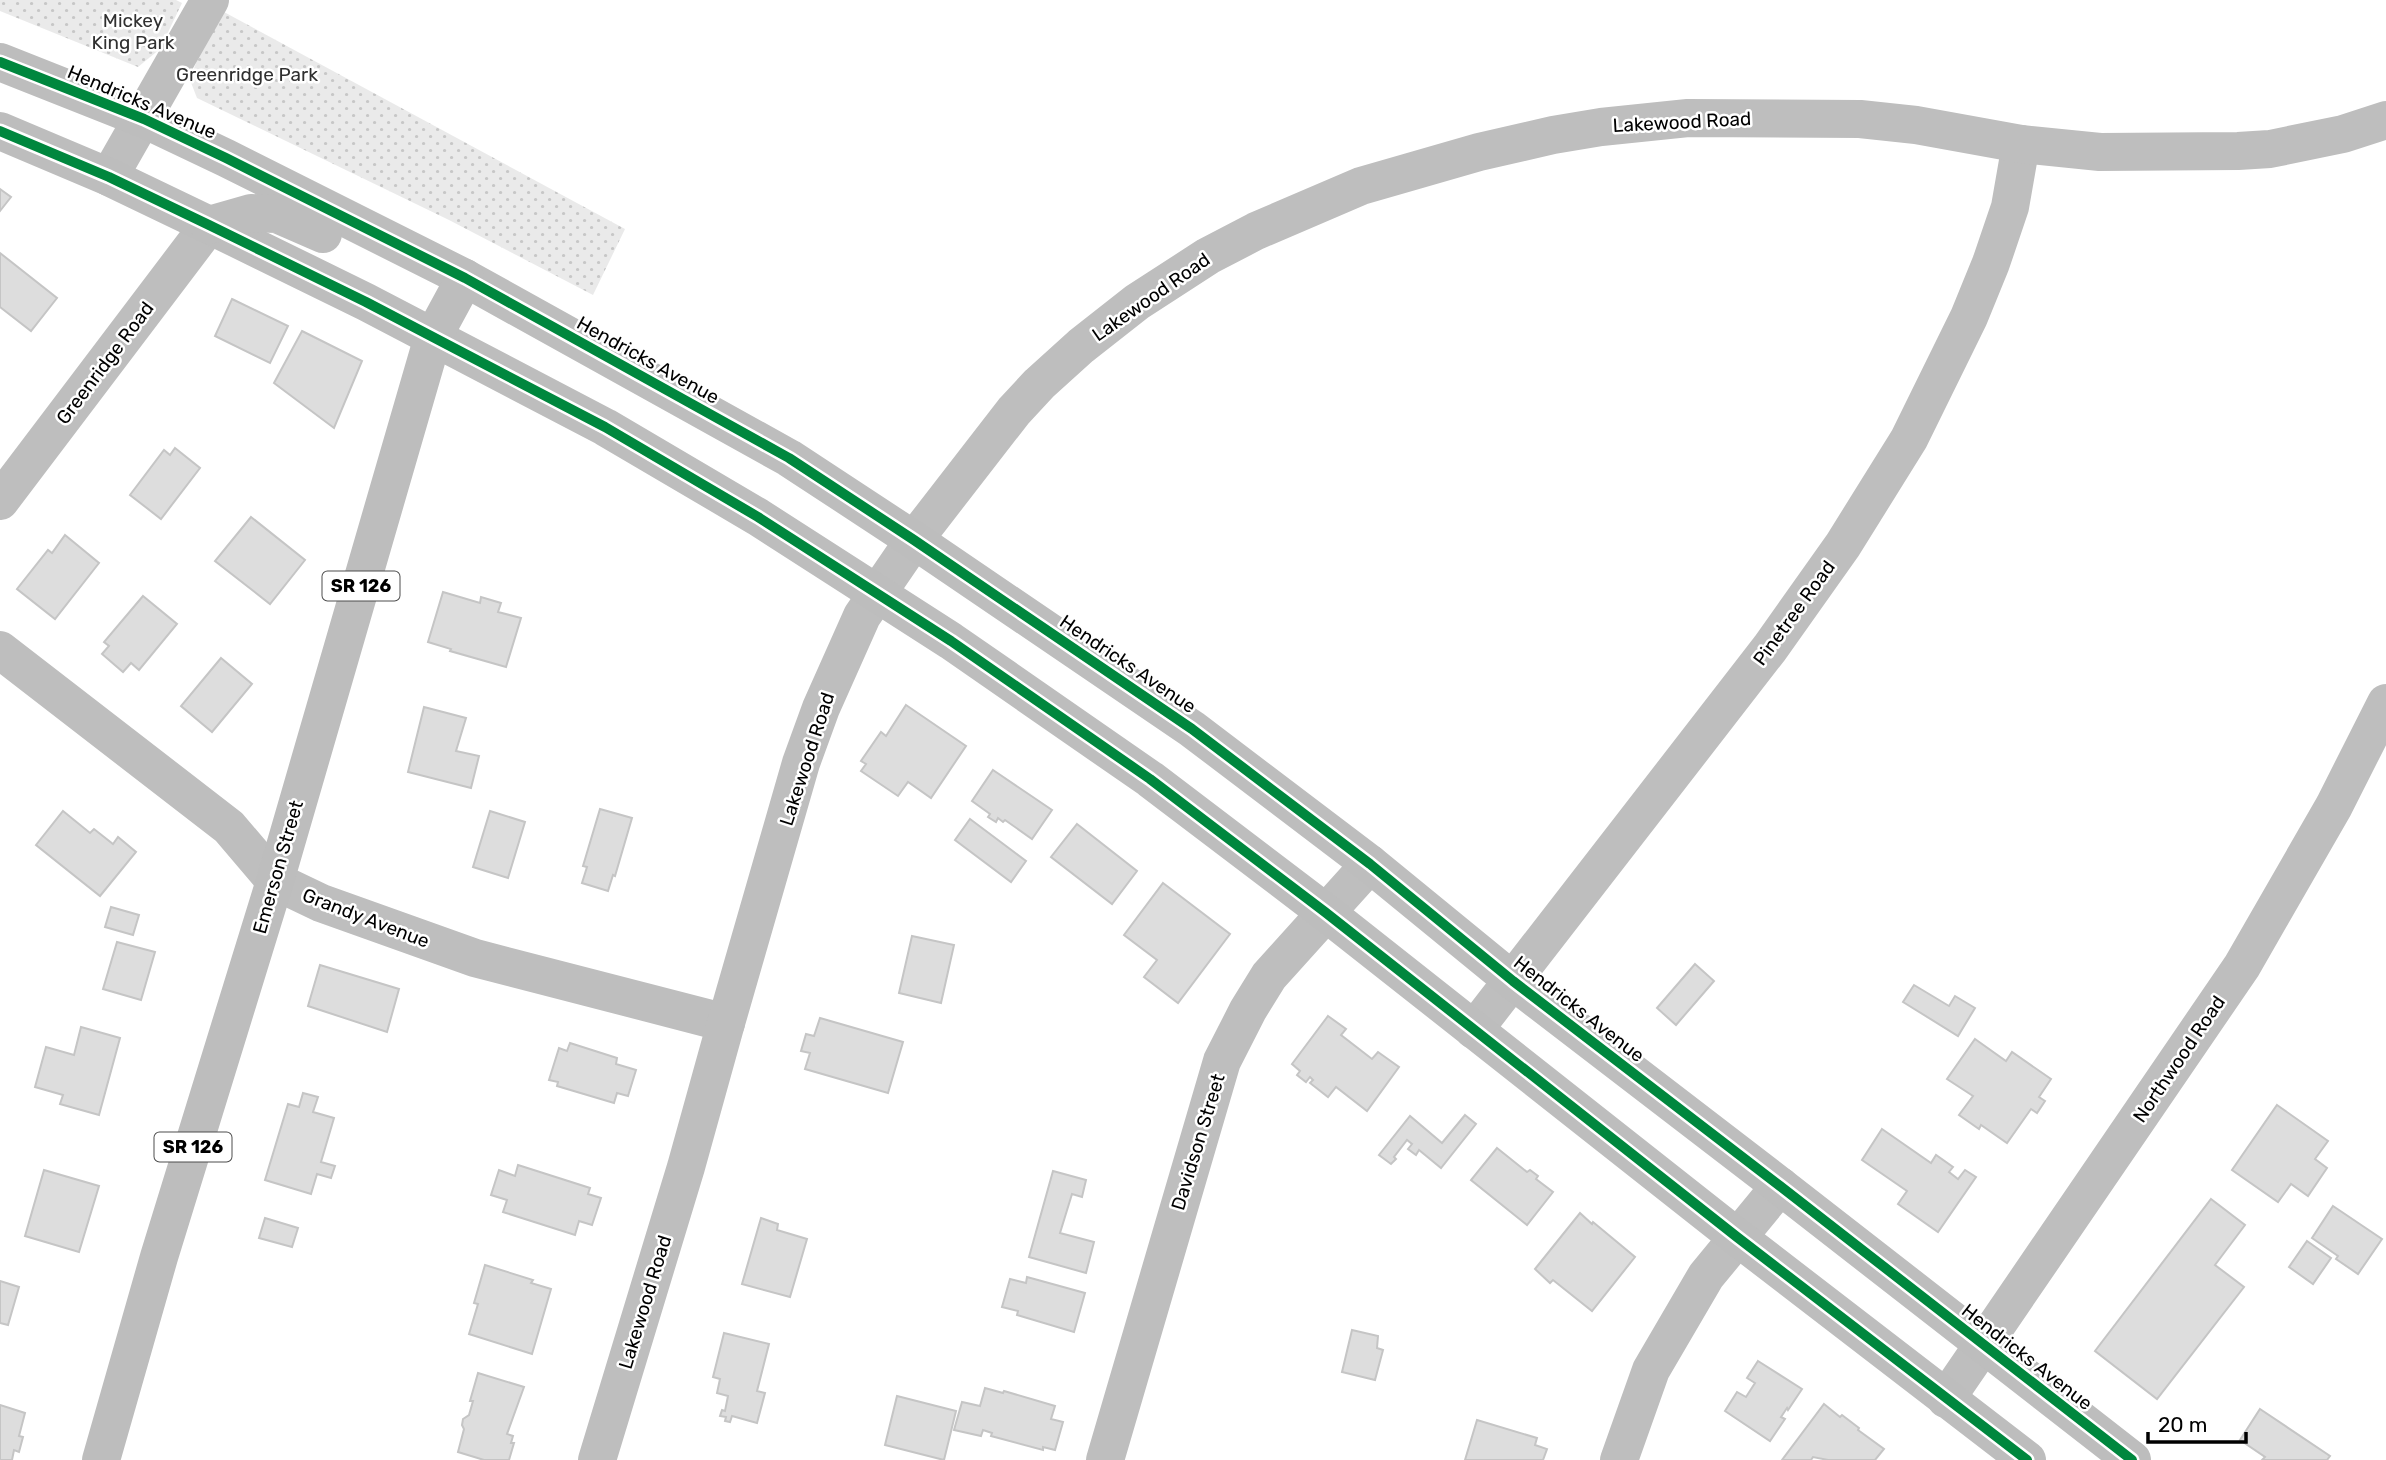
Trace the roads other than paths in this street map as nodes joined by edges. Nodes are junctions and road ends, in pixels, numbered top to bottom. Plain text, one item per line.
1 (210, 0) edge
2 (0, 62) edge
3 (144, 119) junction
4 (2386, 120) edge
5 (0, 131) edge
6 (2021, 144) junction
7 (109, 177) junction
8 (209, 225) junction
9 (449, 270) junction
10 (433, 337) junction
11 (0, 501) edge
12 (914, 540) junction
13 (876, 593) junction
14 (0, 650) edge
15 (2386, 703) edge
16 (1370, 864) junction
17 (275, 881) junction
18 (1325, 912) junction
19 (1513, 981) junction
20 (726, 1023) junction
21 (1474, 1030) junction
22 (1780, 1186) junction
23 (1737, 1237) junction
24 (1984, 1345) junction
25 (1946, 1399) junction
26 (101, 1460) edge
27 (597, 1460) edge
28 (1105, 1460) edge
29 (1619, 1460) edge
30 (2027, 1460) edge
31 (2132, 1460) edge

1 - 3 street
2 - 3 main road, Hendricks Avenue
3 - 7 street
3 - 9 main road, Hendricks Avenue
4 - 6 street, Lakewood Road
5 - 7 main road
6 - 12 street, Lakewood Road
6 - 19 street, Pinetree Road
7 - 8 main road
8 - 9 main road
8 - 10 main road
8 - 11 street, Greenridge Road
9 - 10 main road, Emerson Street / SR 126
9 - 12 main road, Hendricks Avenue
10 - 13 main road
10 - 17 main road, Emerson Street / SR 126
12 - 13 street, Lakewood Road
12 - 16 main road, Hendricks Avenue
13 - 18 main road
13 - 20 street, Lakewood Road
14 - 17 street, Grandy Avenue
15 - 24 street, Northwood Road
16 - 18 street, Davidson Street
16 - 19 main road, Hendricks Avenue
17 - 20 street, Grandy Avenue
17 - 26 main road, Emerson Street / SR 126
18 - 21 main road
18 - 28 street, Davidson Street
19 - 21 street, Pinetree Road
19 - 22 main road, Hendricks Avenue
20 - 27 street, Lakewood Road
21 - 23 main road
22 - 23 street
22 - 24 main road, Hendricks Avenue
23 - 25 main road
23 - 29 street
24 - 25 street, Northwood Road
24 - 31 main road, Hendricks Avenue
25 - 30 main road

